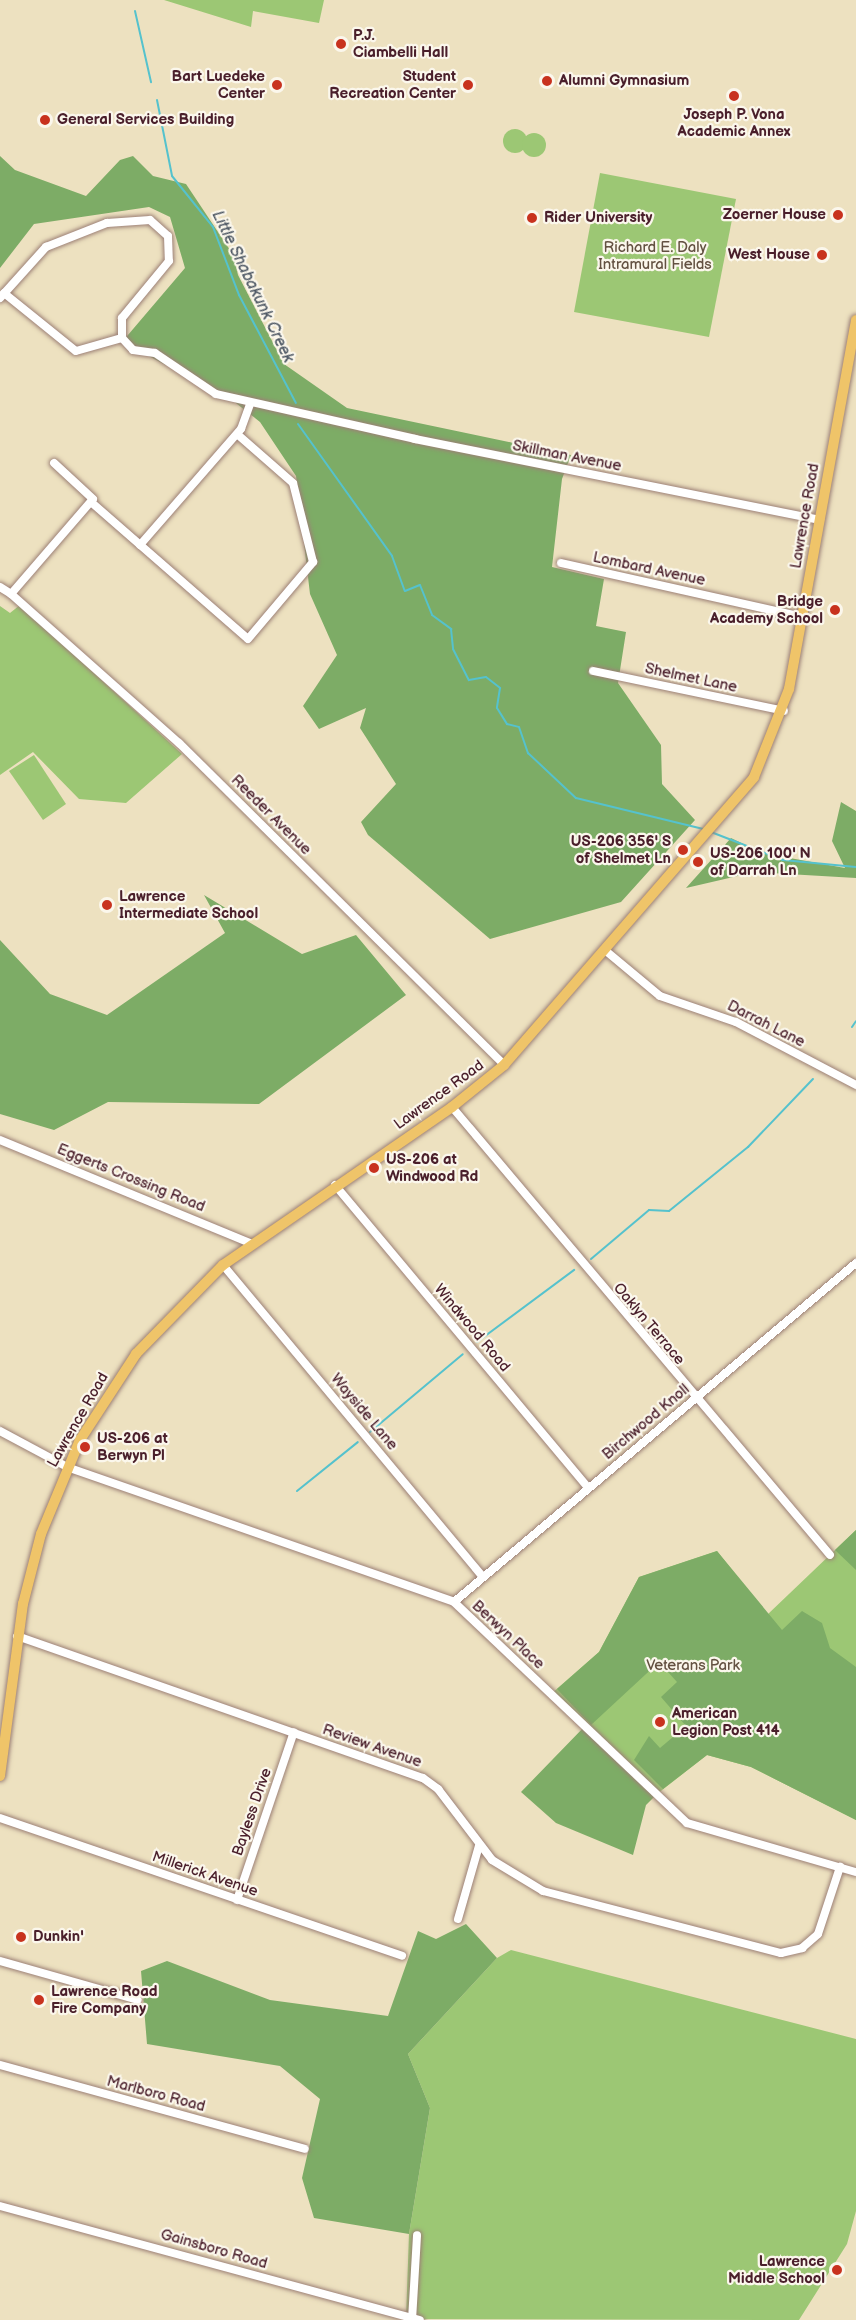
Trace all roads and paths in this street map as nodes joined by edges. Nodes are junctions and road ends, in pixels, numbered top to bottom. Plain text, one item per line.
1 (2, 295) edge
2 (856, 320) edge
3 (122, 339) junction
4 (250, 404) junction
5 (237, 434) junction
6 (54, 463) dead end
7 (91, 502) junction
8 (820, 520) junction
9 (140, 545) junction
10 (561, 563) dead end
11 (0, 586) edge
12 (11, 594) junction
13 (802, 617) junction
14 (593, 671) dead end
15 (784, 711) junction
16 (606, 951) junction
17 (504, 1065) junction
18 (856, 1085) edge
19 (452, 1107) junction
20 (0, 1140) edge
21 (335, 1185) junction
22 (250, 1243) junction
23 (856, 1263) edge
24 (223, 1265) junction
25 (694, 1399) junction
26 (0, 1431) edge
27 (67, 1467) junction
28 (588, 1488) junction
29 (830, 1555) dead end
30 (483, 1577) junction
31 (454, 1602) junction
32 (17, 1636) junction
33 (294, 1732) junction
34 (0, 1776) edge
35 (0, 1818) edge
36 (479, 1846) junction
37 (840, 1868) junction
38 (856, 1872) edge
39 (237, 1900) junction
40 (458, 1919) dead end
41 (402, 1956) dead end
42 (0, 1961) edge
43 (138, 2000) dead end
44 (0, 2065) edge
45 (305, 2149) dead end
46 (0, 2206) edge
47 (417, 2235) dead end
48 (414, 2319) edge

1 - 3 street
1 - 3 street
2 - 8 main road, Lawrence Road
3 - 4 street, Skillman Avenue
4 - 5 street
4 - 8 street, Skillman Avenue
5 - 9 street
5 - 9 street
6 - 7 street
7 - 9 street
7 - 12 street
8 - 13 main road, Lawrence Road
10 - 13 street, Lombard Avenue
11 - 12 street, Reeder Avenue
12 - 17 street, Reeder Avenue
13 - 15 main road, Lawrence Road
14 - 15 street, Shelmet Lane
15 - 16 main road, Lawrence Road
16 - 17 main road, Lawrence Road
16 - 18 street, Darrah Lane
17 - 19 main road, Lawrence Road
19 - 21 main road, Lawrence Road
19 - 25 street, Oaklyn Terrace
20 - 22 street, Eggerts Crossing Road
21 - 22 main road, Lawrence Road
21 - 28 street, Windwood Road
22 - 24 main road, Lawrence Road
23 - 25 street, Birchwood Knoll
24 - 27 main road, Lawrence Road
24 - 30 street, Wayside Lane
25 - 28 street, Birchwood Knoll
25 - 29 street, Oaklyn Terrace
26 - 27 street, Berwyn Place
27 - 31 street, Berwyn Place
27 - 32 main road, Lawrence Road
28 - 30 street, Birchwood Knoll
30 - 31 street, Birchwood Knoll
31 - 37 street, Berwyn Place
32 - 33 street, Review Avenue
32 - 34 main road, Lawrence Road
33 - 36 street, Review Avenue
33 - 39 street, Bayless Drive
35 - 39 street, Millerick Avenue
36 - 37 street, Review Avenue
36 - 40 street
37 - 38 street, Berwyn Place
39 - 41 street, Millerick Avenue
42 - 43 street
44 - 45 street, Marlboro Road
46 - 48 street, Gainsboro Road
47 - 48 street

